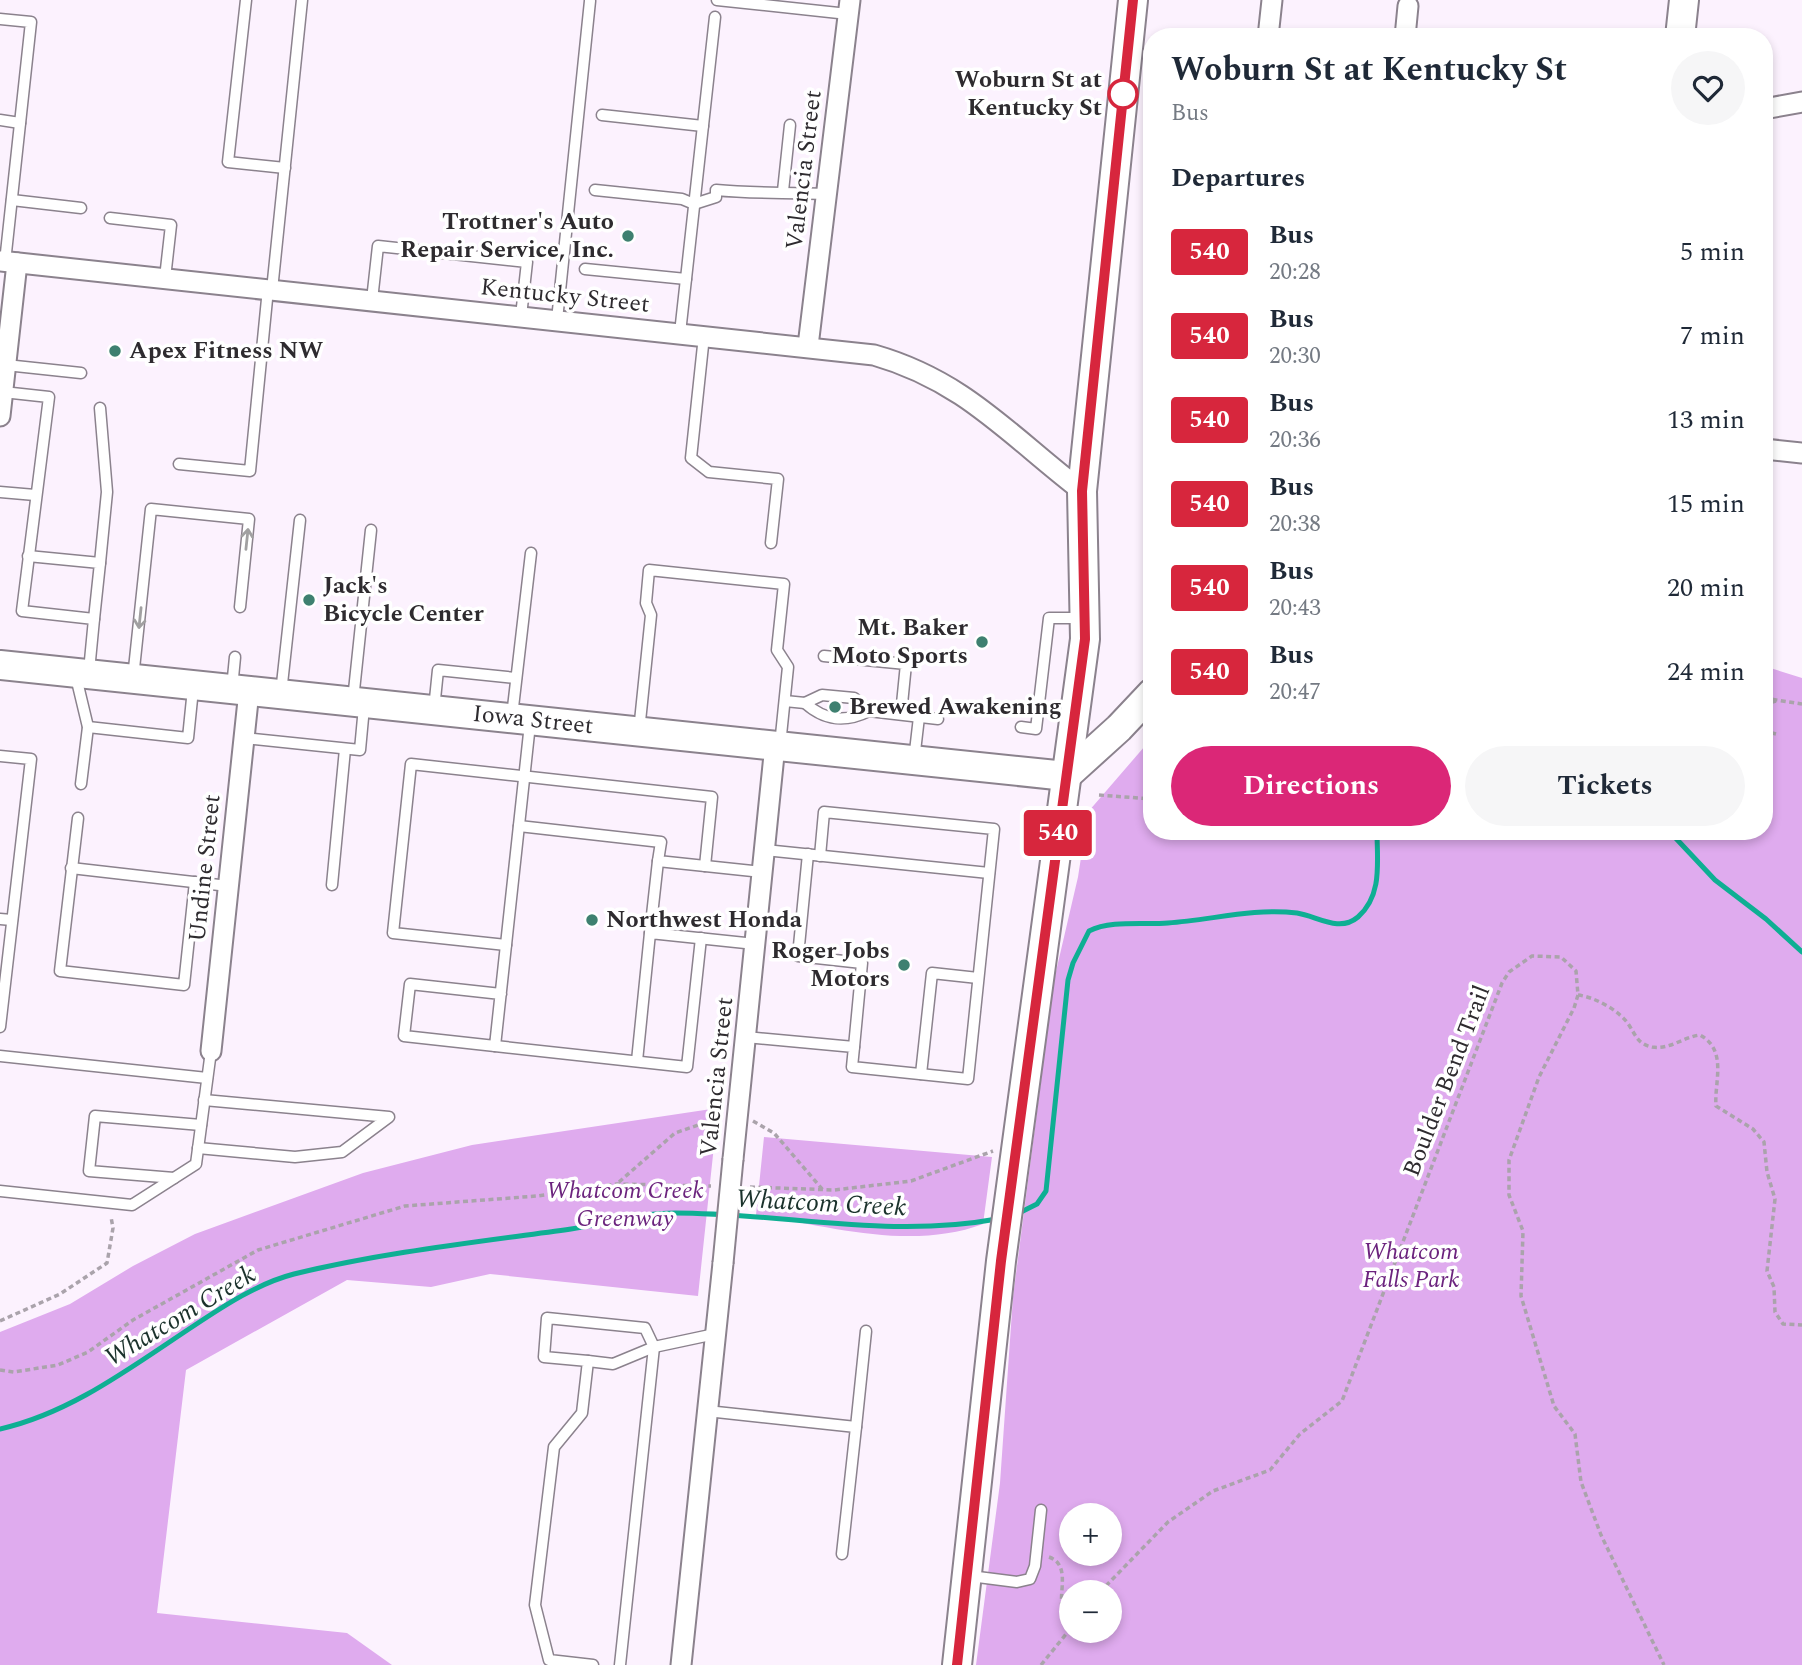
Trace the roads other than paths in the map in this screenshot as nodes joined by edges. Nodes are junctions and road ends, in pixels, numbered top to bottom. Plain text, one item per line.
1 (246, 0) edge
2 (302, 0) edge
3 (717, 0) edge
4 (1133, 0) edge
5 (1272, 0) edge
6 (1684, 0) edge
7 (590, 1) edge
8 (1408, 6) dead end
9 (849, 7) edge
10 (715, 18) dead end
11 (0, 19) edge
12 (1269, 28) edge
13 (1406, 28) edge
14 (1681, 28) edge
15 (1802, 102) edge
16 (1773, 107) edge
17 (602, 115) dead end
18 (0, 120) edge
19 (20, 122) junction
20 (790, 125) dead end
21 (703, 126) junction
22 (285, 168) junction
23 (595, 190) dead end
24 (783, 191) junction
25 (826, 194) junction
26 (12, 200) junction
27 (694, 204) junction
28 (81, 208) dead end
29 (110, 218) dead end
30 (8, 262) edge
31 (585, 269) dead end
32 (165, 278) junction
33 (686, 279) junction
34 (270, 289) junction
35 (372, 300) junction
36 (522, 316) junction
37 (557, 320) junction
38 (680, 332) junction
39 (704, 335) junction
40 (807, 346) junction
41 (6, 365) junction
42 (81, 373) dead end
43 (3, 391) junction
44 (100, 408) dead end
45 (0, 416) edge
46 (1773, 450) edge
47 (1802, 453) edge
48 (179, 464) dead end
49 (1082, 491) junction
50 (0, 492) edge
51 (35, 495) junction
52 (300, 520) dead end
53 (371, 530) dead end
54 (771, 543) dead end
55 (531, 553) dead end
56 (28, 556) junction
57 (100, 563) junction
58 (240, 607) dead end
59 (1084, 618) junction
60 (94, 619) junction
61 (824, 656) dead end
62 (235, 657) dead end
63 (0, 665) edge
64 (82, 673) junction
65 (133, 678) junction
66 (516, 678) junction
67 (193, 685) junction
68 (240, 690) junction
69 (281, 694) junction
70 (785, 701) junction
71 (359, 702) junction
72 (805, 703) junction
73 (1143, 703) edge
74 (433, 710) junction
75 (869, 711) junction
76 (901, 715) junction
77 (919, 717) junction
78 (521, 719) junction
79 (938, 719) dead end
80 (88, 727) junction
81 (1021, 727) dead end
82 (639, 731) junction
83 (244, 738) junction
84 (778, 746) junction
85 (345, 749) junction
86 (0, 756) edge
87 (914, 760) junction
88 (524, 776) junction
89 (1066, 776) junction
90 (82, 784) dead end
91 (78, 818) dead end
92 (519, 827) junction
93 (765, 850) junction
94 (808, 854) junction
95 (820, 856) junction
96 (658, 861) junction
97 (705, 866) junction
98 (71, 868) junction
99 (762, 872) junction
100 (989, 873) junction
101 (195, 882) junction
102 (332, 885) dead end
103 (228, 886) junction
104 (0, 919) edge
105 (12, 920) junction
106 (650, 933) junction
107 (701, 938) junction
108 (755, 944) junction
109 (506, 945) junction
110 (978, 978) junction
111 (501, 994) junction
112 (0, 1027) edge
113 (746, 1037) junction
114 (495, 1046) junction
115 (854, 1047) junction
116 (211, 1051) joint
117 (0, 1056) edge
118 (636, 1061) junction
119 (921, 1074) junction
120 (207, 1078) junction
121 (204, 1100) junction
122 (201, 1125) junction
123 (198, 1148) junction
124 (174, 1178) junction
125 (0, 1191) edge
126 (866, 1331) dead end
127 (715, 1334) junction
128 (654, 1347) junction
129 (589, 1361) junction
130 (707, 1411) junction
131 (856, 1427) junction
132 (1041, 1510) dead end
133 (842, 1554) dead end
134 (966, 1576) junction
135 (593, 1665) edge
136 (620, 1665) edge
137 (681, 1665) edge
138 (957, 1665) edge

1 - 22 lane
2 - 22 lane
3 - 9 lane
4 - 49 main road
5 - 12 street
6 - 14 main road
7 - 37 lane
8 - 13 street
9 - 25 street, Valencia Street
10 - 21 lane
11 - 19 lane
15 - 16 street
17 - 21 lane
18 - 19 lane
19 - 26 lane
20 - 24 lane
21 - 27 lane
22 - 34 lane
23 - 27 lane
24 - 25 lane
24 - 27 lane
25 - 40 street, Valencia Street
26 - 28 lane
26 - 30 lane
27 - 33 lane
29 - 32 lane
30 - 32 street, Kentucky Street
30 - 41 street
31 - 33 lane
32 - 34 street, Kentucky Street
33 - 38 lane
34 - 35 street, Kentucky Street
34 - 48 lane
35 - 36 street, Kentucky Street
35 - 36 lane
36 - 37 street, Kentucky Street
37 - 38 street, Kentucky Street
38 - 39 street, Kentucky Street
39 - 40 street, Kentucky Street
39 - 54 lane
40 - 49 street, Kentucky Street
41 - 42 lane
41 - 43 street
43 - 45 street
43 - 51 lane
44 - 57 lane
46 - 47 street
49 - 59 main road
50 - 51 lane
51 - 56 lane
52 - 69 lane
53 - 71 lane
55 - 66 lane
56 - 57 lane
56 - 60 lane
57 - 60 lane
58 -> 65 lane
59 - 81 lane
59 - 89 main road
60 - 64 lane
61 - 76 lane
62 - 68 lane
63 - 64 main road, Iowa Street
64 - 65 main road, Iowa Street
64 - 80 lane
65 - 67 main road, Iowa Street
66 - 74 lane
66 - 78 lane
67 - 68 main road, Iowa Street
67 - 80 lane
68 - 69 main road, Iowa Street
68 - 83 street, Undine Street
69 - 71 main road, Iowa Street
70 - 72 lane
70 - 82 lane
70 - 84 lane
71 - 74 main road, Iowa Street
71 - 85 lane
72 - 75 lane
72 - 75 lane
73 - 89 main road
74 - 78 main road, Iowa Street
75 - 76 lane
76 - 77 lane
77 - 79 lane
77 - 87 lane
78 - 82 main road, Iowa Street
78 - 88 lane
80 - 90 lane
82 - 84 main road, Iowa Street
83 - 85 lane
83 - 103 street, Undine Street
84 - 87 main road, Iowa Street
84 - 93 street, Valencia Street
85 - 102 lane
86 - 105 lane
87 - 89 main road, Iowa Street
88 - 92 lane
88 - 97 lane
88 - 109 lane
89 - 134 main road
91 - 98 lane
92 - 96 lane
92 - 109 lane
93 - 94 lane
93 - 99 street, Valencia Street
94 - 95 lane
94 - 115 lane
95 - 100 lane
95 - 100 lane
96 - 97 lane
96 - 106 lane
97 - 99 lane
98 - 101 lane
98 - 101 lane
99 - 108 street, Valencia Street
100 - 110 lane
101 - 103 lane
103 - 116 street, Undine Street
104 - 105 lane
105 - 112 lane
106 - 107 lane
106 - 118 lane
107 - 108 lane
107 - 118 lane
108 - 113 street, Valencia Street
109 - 111 lane
110 - 119 lane
110 - 119 lane
111 - 114 lane
111 - 114 lane
113 - 115 lane
113 - 127 street, Valencia Street, bridge
114 - 118 lane
115 - 119 lane
116 - 120 lane
117 - 120 lane
120 - 121 lane
121 - 122 lane
121 - 123 lane
122 - 123 lane
122 - 124 lane
123 - 124 lane
124 - 125 lane
126 - 131 lane
127 - 128 lane
127 - 130 street, Valencia Street
128 - 129 lane
128 - 129 lane
128 - 136 lane
129 - 135 lane
130 - 131 lane
130 - 137 street, Valencia Street
131 - 133 lane
132 - 134 lane
134 - 138 main road

